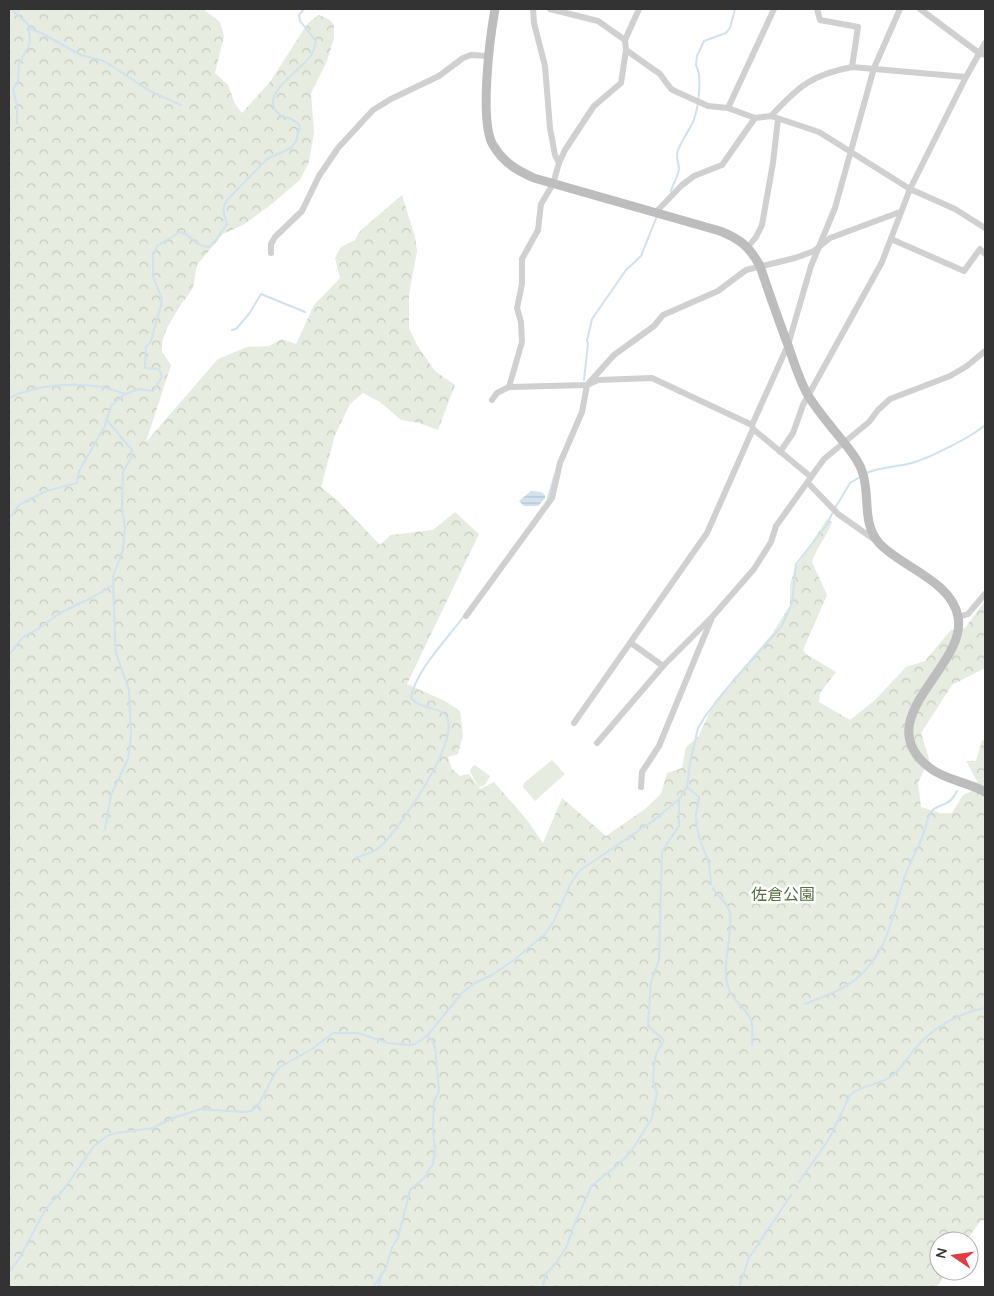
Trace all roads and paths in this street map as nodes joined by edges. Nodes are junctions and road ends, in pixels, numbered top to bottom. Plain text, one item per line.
1 (496, 9) edge
2 (533, 9) edge
3 (550, 9) edge
4 (639, 9) edge
5 (774, 9) edge
6 (817, 9) edge
7 (900, 9) edge
8 (920, 9) edge
9 (625, 40) junction
10 (985, 43) edge
11 (626, 50) junction
12 (982, 54) edge
13 (488, 56) junction
14 (852, 67) junction
15 (874, 68) junction
16 (966, 77) junction
17 (728, 108) junction
18 (771, 116) junction
19 (755, 118) junction
20 (778, 120) junction
21 (850, 151) junction
22 (559, 164) junction
23 (553, 184) junction
24 (910, 189) junction
25 (656, 212) junction
26 (900, 212) junction
27 (985, 228) edge
28 (891, 239) junction
29 (821, 244) junction
30 (748, 247) junction
31 (271, 253) dead end
32 (985, 254) edge
33 (760, 266) junction
34 (788, 345) junction
35 (985, 351) edge
36 (587, 385) junction
37 (509, 387) junction
38 (808, 395) junction
39 (492, 400) dead end
40 (752, 427) junction
41 (843, 442) junction
42 (780, 452) junction
43 (810, 480) junction
44 (879, 543) junction
45 (985, 594) edge
46 (466, 616) dead end
47 (713, 616) junction
48 (958, 617) junction
49 (631, 643) junction
50 (663, 666) junction
51 (574, 723) dead end
52 (597, 743) dead end
53 (641, 787) dead end
54 (985, 792) edge

1 - 13 street
2 - 22 street
3 - 9 street
4 - 9 street
5 - 17 street
6 - 14 street
7 - 15 street
8 - 12 street
9 - 11 street
10 - 12 street
11 - 17 street
11 - 22 street
12 - 16 street
13 - 23 street
13 - 31 street
14 - 15 street
14 - 18 street
15 - 16 street
15 - 21 street
16 - 24 street
17 - 19 street
18 - 19 street
18 - 20 street
19 - 25 street
20 - 21 street
20 - 30 street
21 - 24 street
21 - 29 street
22 - 23 street
23 - 25 street
23 - 37 street
24 - 26 street
24 - 27 street
25 - 30 street
26 - 28 street
26 - 29 street
28 - 32 street
28 - 38 street
29 - 33 street
29 - 34 street
30 - 33 street
33 - 34 street
33 - 36 street
34 - 38 street
34 - 40 street
35 - 41 street
36 - 37 street
36 - 40 street
36 - 46 street
37 - 39 street
38 - 41 street
38 - 42 street
40 - 42 street
40 - 49 street
41 - 43 street
41 - 44 street
42 - 43 street
43 - 44 street
43 - 47 street
44 - 48 street
45 - 48 street
47 - 50 street
47 - 53 street
48 - 54 street
49 - 50 street
49 - 51 street
50 - 52 street

